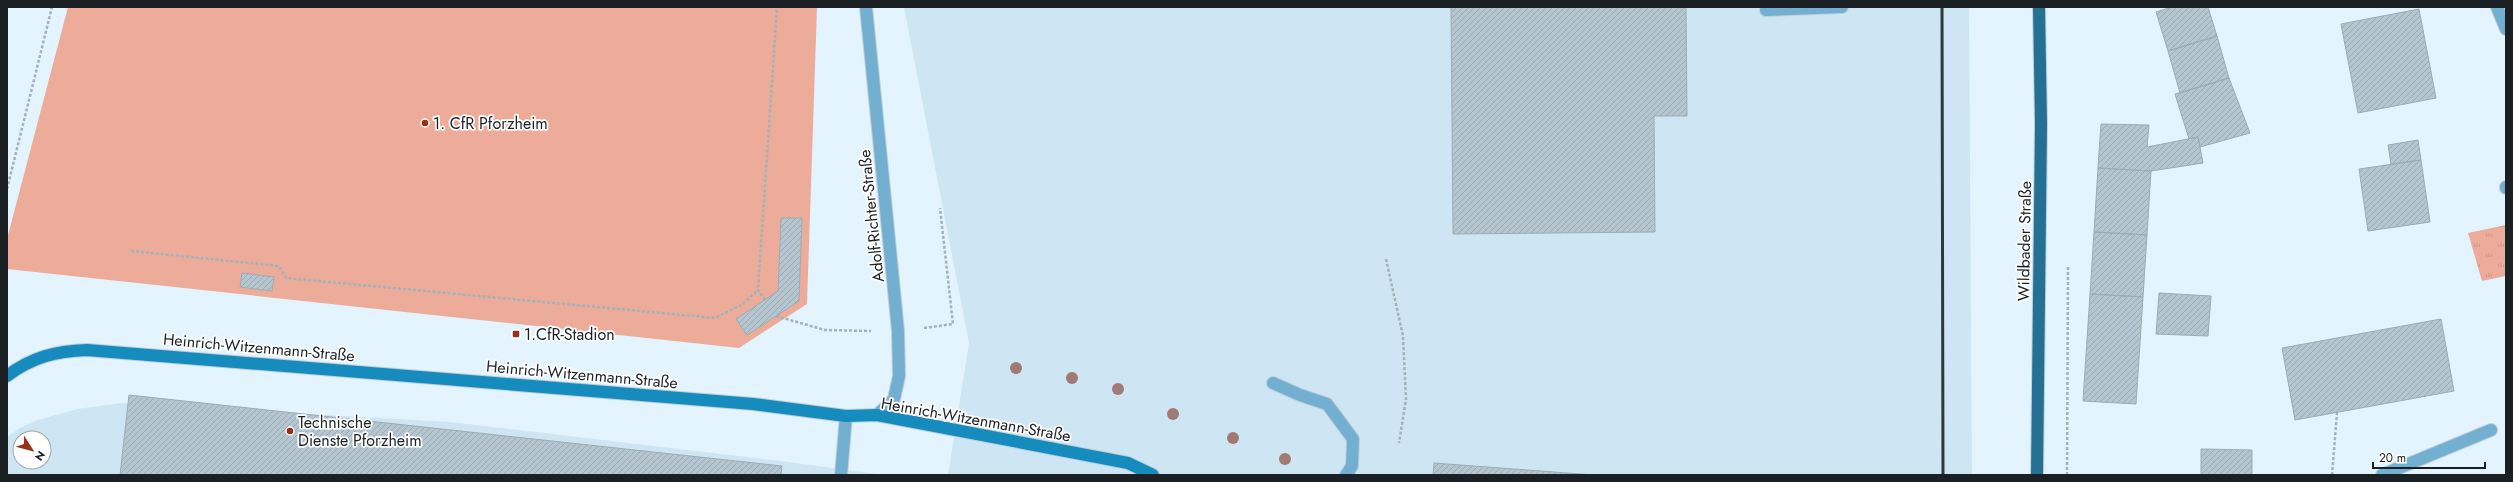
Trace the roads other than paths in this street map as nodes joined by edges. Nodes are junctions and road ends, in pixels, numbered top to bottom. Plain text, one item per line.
1 (866, 7) edge
2 (1842, 7) edge
3 (2039, 7) edge
4 (2497, 7) edge
5 (1766, 10) dead end
6 (2506, 29) edge
7 (7, 376) edge
8 (1273, 383) dead end
9 (877, 415) junction
10 (846, 416) junction
11 (2491, 430) dead end
12 (841, 475) edge
13 (1153, 475) edge
14 (1346, 475) edge
15 (2037, 475) edge
16 (2382, 475) edge

1 - 9 street, Adolf-Richter-Straße
2 - 5 street
3 - 15 main road, Wildbader Straße
4 - 6 street
7 - 10 street, Heinrich-Witzenmann-Straße
8 - 14 street
9 - 10 street, Heinrich-Witzenmann-Straße
9 - 13 street, Heinrich-Witzenmann-Straße
10 - 12 street
11 - 16 street

